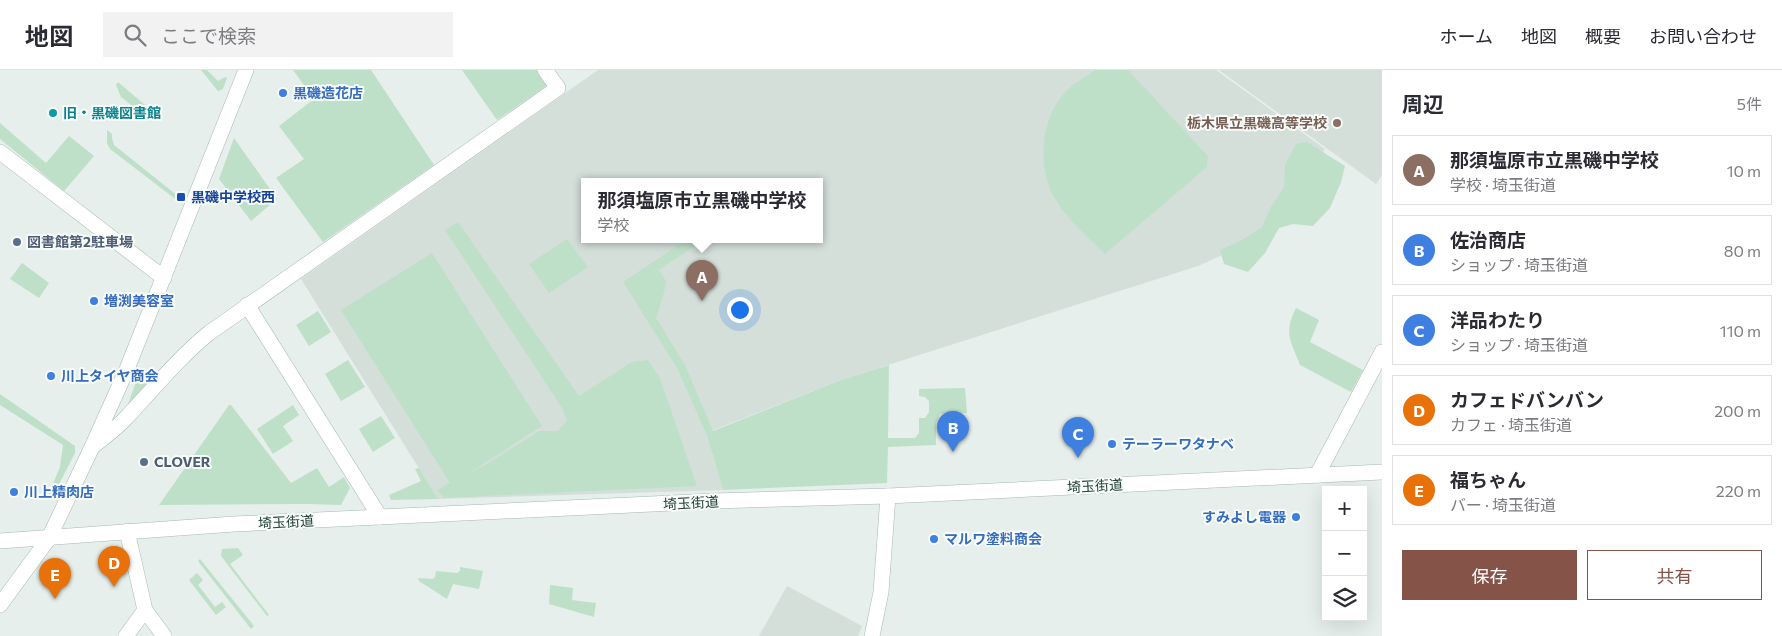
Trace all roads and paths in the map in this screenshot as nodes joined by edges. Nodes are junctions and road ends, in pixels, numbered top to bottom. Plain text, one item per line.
1 (246, 70) edge
2 (545, 70) edge
3 (0, 152) edge
4 (164, 278) junction
5 (247, 305) junction
6 (1382, 352) edge
7 (92, 447) junction
8 (1382, 472) edge
9 (1318, 475) junction
10 (888, 496) junction
11 (380, 517) junction
12 (127, 531) junction
13 (49, 538) junction
14 (0, 541) edge
15 (0, 605) edge
16 (145, 610) junction
17 (126, 636) edge
18 (164, 636) edge
19 (872, 636) edge

1 - 4 street
2 - 5 street
3 - 4 street
4 - 7 street
5 - 7 street
5 - 11 street
6 - 9 street
7 - 13 street
8 - 9 street, 埼玉街道
9 - 10 street, 埼玉街道
10 - 11 street, 埼玉街道
10 - 19 street
11 - 12 street, 埼玉街道
12 - 13 street, 埼玉街道
12 - 16 street
13 - 14 street, 埼玉街道
13 - 15 street
16 - 17 street
16 - 18 street

